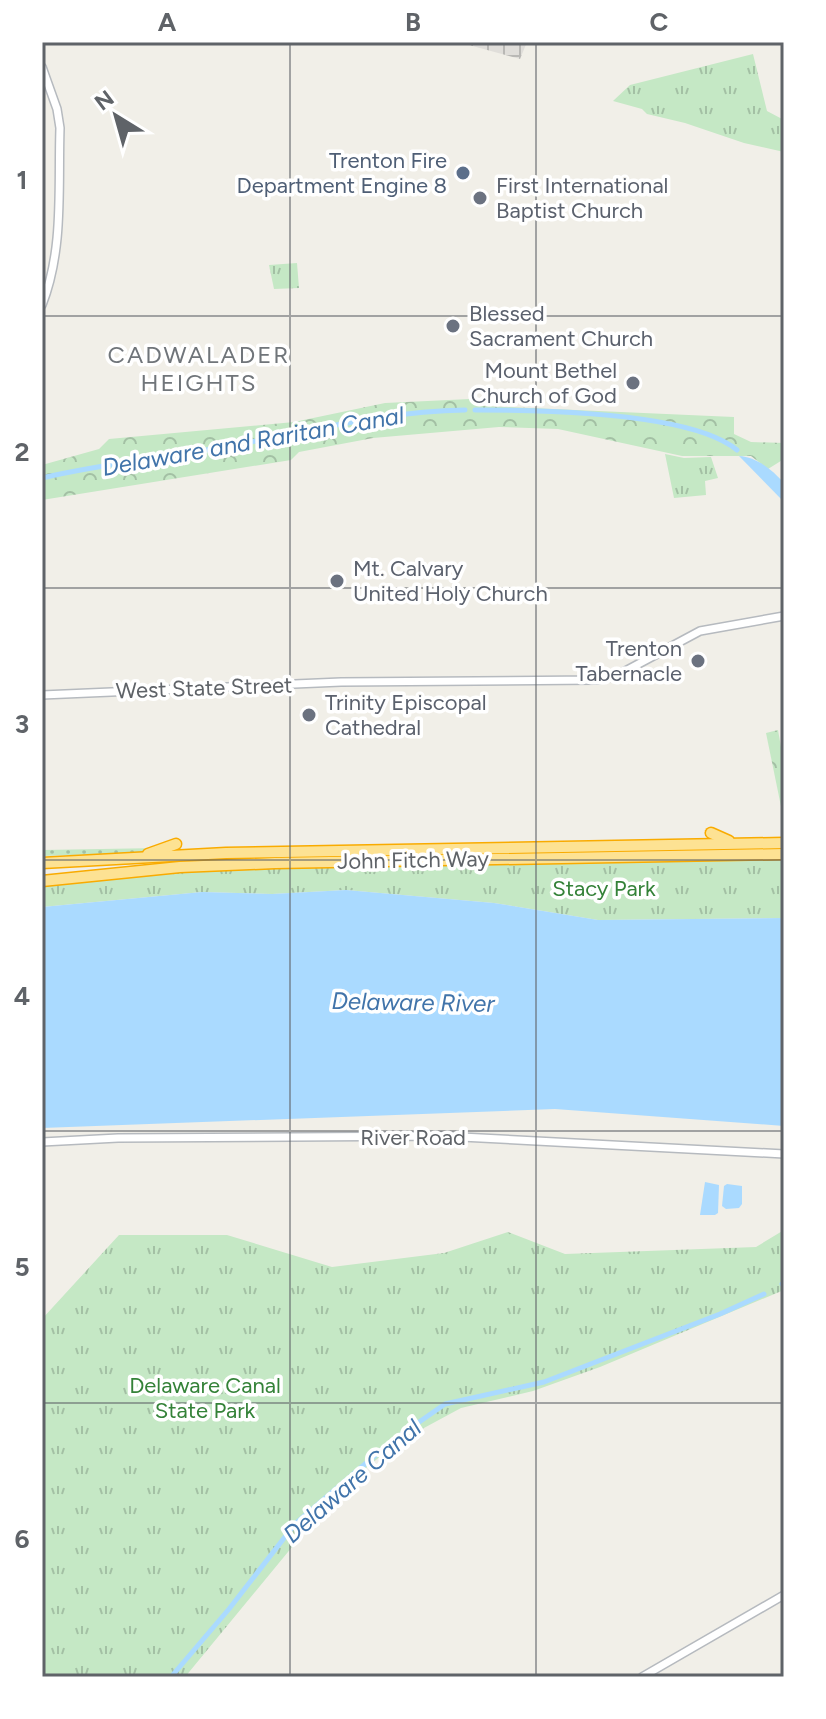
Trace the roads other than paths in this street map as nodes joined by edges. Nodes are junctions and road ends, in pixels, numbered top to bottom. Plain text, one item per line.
1 (42, 67) edge
2 (42, 305) edge
3 (784, 616) edge
4 (42, 695) edge
5 (711, 833) dead end
6 (496, 837) dead end
7 (734, 843) junction
8 (784, 843) edge
9 (176, 844) dead end
10 (521, 847) junction
11 (784, 854) edge
12 (137, 858) junction
13 (42, 862) edge
14 (42, 879) edge
15 (42, 1142) edge
16 (784, 1154) edge
17 (784, 1595) edge
18 (642, 1677) edge

1 - 2 main road
3 - 4 main road, West State Street
5 - 7 highway
6 - 10 highway
7 - 8 highway, John Fitch Way
7 - 10 highway, John Fitch Way
9 - 12 highway
10 - 12 highway, John Fitch Way
11 - 14 highway, John Fitch Way
12 - 13 highway, John Fitch Way
15 - 16 main road, River Road
17 - 18 main road

